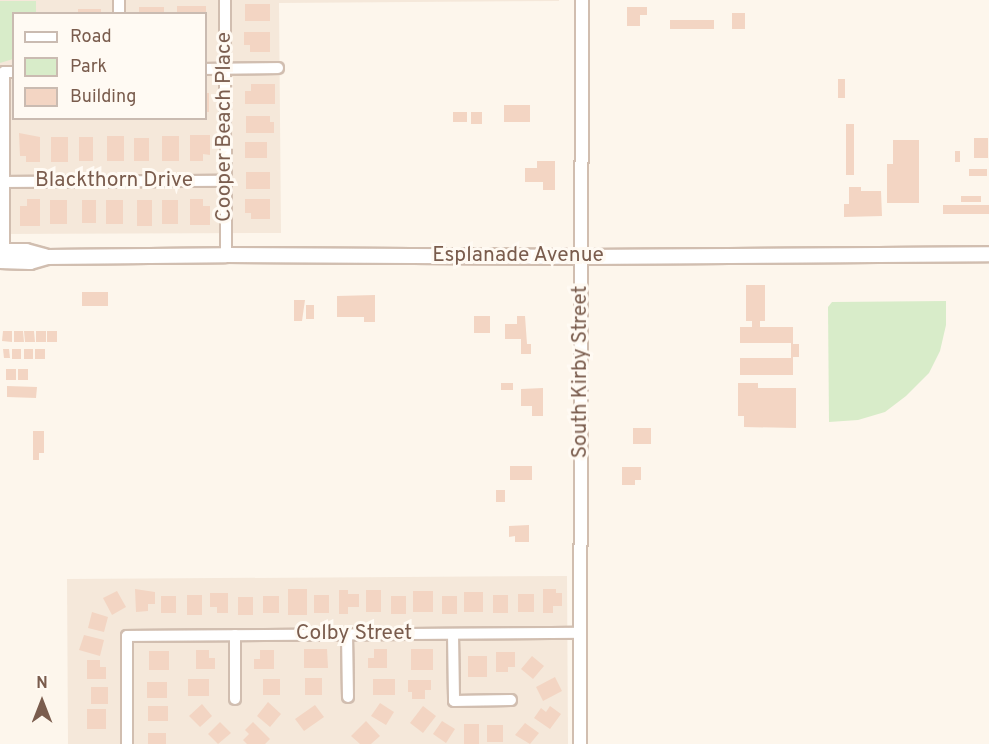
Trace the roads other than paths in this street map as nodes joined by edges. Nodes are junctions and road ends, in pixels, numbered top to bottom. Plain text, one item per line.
1 (225, 0) edge
2 (582, 0) edge
3 (278, 68) dead end
4 (207, 69) edge
5 (225, 69) junction
6 (9, 72) edge
7 (225, 181) junction
8 (4, 182) junction
9 (989, 254) edge
10 (1, 255) edge
11 (226, 255) junction
12 (582, 257) junction
13 (581, 633) junction
14 (347, 634) junction
15 (453, 634) junction
16 (235, 635) junction
17 (348, 698) dead end
18 (235, 699) dead end
19 (511, 700) dead end
20 (127, 744) edge
21 (580, 744) edge

1 - 5 street, Cooper Beach Place
2 - 12 street, South Kirby Street
3 - 5 street
4 - 5 street
5 - 7 street, Cooper Beach Place
6 - 8 street
7 - 8 street, Blackthorn Drive
7 - 11 street, Cooper Beach Place
8 - 10 street
9 - 12 main road, Esplanade Avenue
10 - 11 main road, Esplanade Avenue
11 - 12 main road, Esplanade Avenue
12 - 13 street, South Kirby Street
13 - 15 street, Colby Street
13 - 21 street, South Kirby Street
14 - 15 street, Colby Street
14 - 16 street, Colby Street
14 - 17 street
15 - 19 street
16 - 18 street
16 - 20 street, Colby Street

